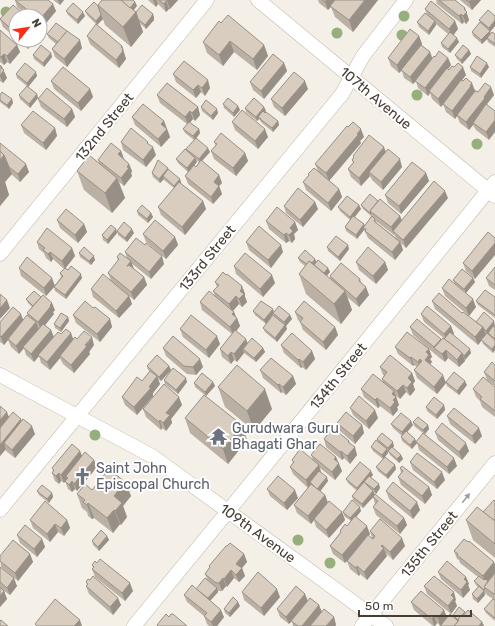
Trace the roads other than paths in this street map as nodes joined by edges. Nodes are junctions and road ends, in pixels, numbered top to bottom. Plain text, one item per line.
1 (207, 0) edge
2 (258, 0) edge
3 (406, 0) edge
4 (352, 78) junction
5 (493, 189) edge
6 (0, 254) edge
7 (0, 375) edge
8 (77, 416) junction
9 (495, 463) edge
10 (0, 510) edge
11 (228, 512) junction
12 (367, 621) edge
13 (134, 626) edge
14 (386, 626) edge

1 - 6 street, 132nd Street
2 - 4 street, 107th Avenue
3 - 4 street, 133rd Street
4 - 5 street, 107th Avenue
4 - 8 street, 133rd Street
5 - 11 street, 134th Street
7 - 8 street, 109th Avenue
8 - 10 street, 133rd Street
8 - 11 street, 109th Avenue
12 -> 9 street, 135th Street
11 - 12 street, 109th Avenue
11 - 13 street, 134th Street
12 - 14 street, 109th Avenue

